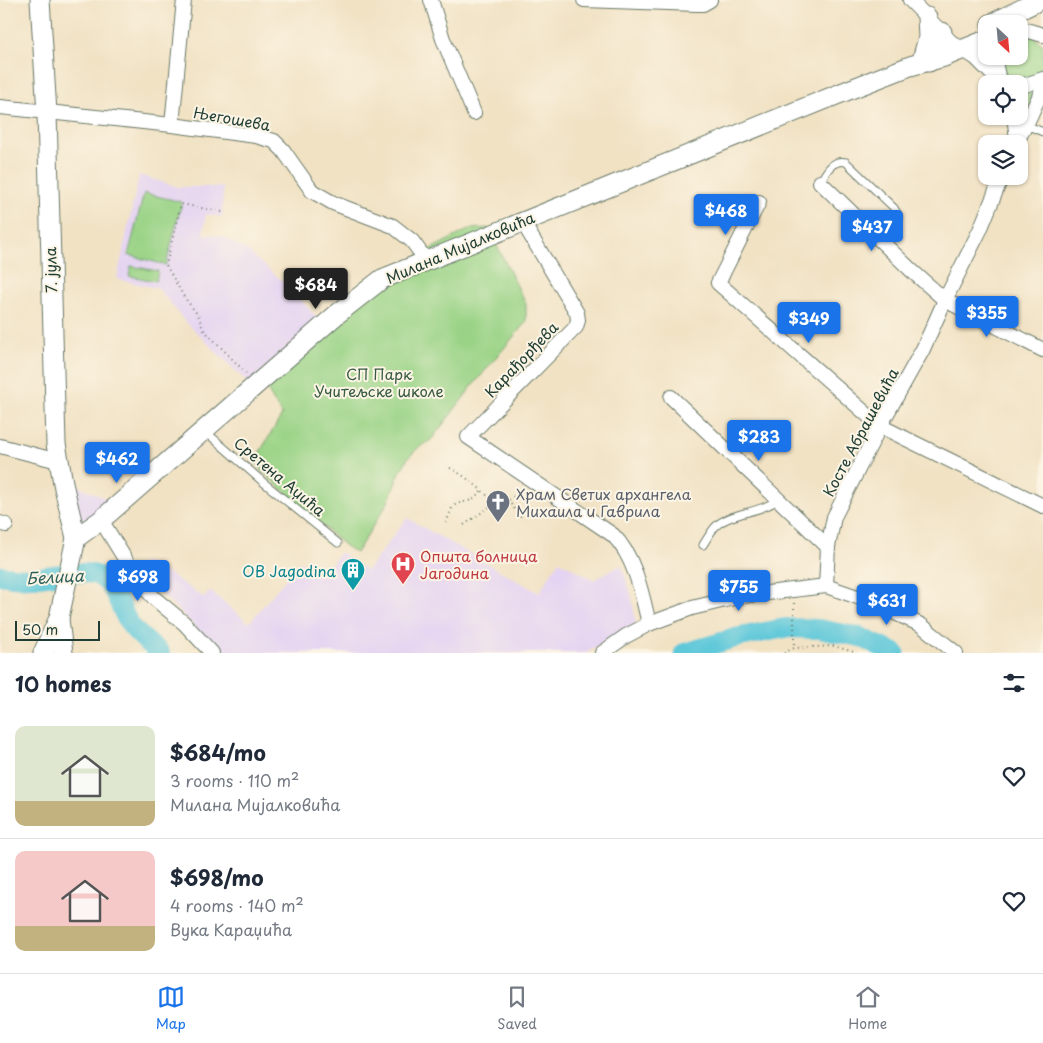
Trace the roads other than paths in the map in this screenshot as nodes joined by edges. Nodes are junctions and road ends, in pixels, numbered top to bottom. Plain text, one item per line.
1 (40, 0) edge
2 (184, 0) edge
3 (431, 0) edge
4 (584, 0) edge
5 (710, 0) edge
6 (910, 0) edge
7 (1040, 0) edge
8 (1043, 12) edge
9 (1012, 15) edge
10 (1027, 15) edge
11 (927, 18) junction
12 (1028, 20) edge
13 (1028, 30) edge
14 (978, 32) edge
15 (1041, 36) edge
16 (950, 42) junction
17 (920, 61) junction
18 (990, 75) edge
19 (1043, 79) edge
20 (1028, 84) edge
21 (1043, 88) edge
22 (0, 107) edge
23 (46, 112) junction
24 (474, 113) dead end
25 (1028, 121) edge
26 (172, 125) junction
27 (1026, 125) joint
28 (1043, 132) edge
29 (1020, 135) edge
30 (820, 182) joint
31 (998, 185) edge
32 (759, 202) dead end
33 (522, 221) junction
34 (880, 240) junction
35 (426, 260) junction
36 (945, 300) junction
37 (1043, 350) edge
38 (671, 397) dead end
39 (880, 426) junction
40 (205, 430) junction
41 (0, 446) edge
42 (58, 461) junction
43 (778, 499) junction
44 (1043, 506) edge
45 (101, 520) junction
46 (76, 542) junction
47 (338, 543) dead end
48 (703, 545) dead end
49 (828, 547) junction
50 (826, 586) junction
51 (59, 618) junction
52 (649, 624) junction
53 (43, 653) edge
54 (63, 653) edge
55 (212, 653) edge
56 (602, 653) edge
57 (956, 653) edge

1 - 23 street, 7. јула
2 - 26 street
3 - 24 street
4 - 5 street
6 - 11 street
7 - 9 street, Милана Мијалковића
7 - 10 street
8 - 12 street
11 - 16 street
11 - 17 street
13 - 15 street
14 - 16 street, Милана Мијалковића
16 - 17 street, Милана Мијалковића
16 - 18 street
17 - 33 street, Милана Мијалковића
19 - 20 street
21 - 25 street
22 - 23 street, Његошева
23 - 26 street, Његошева
23 - 42 street, 7. јула
26 - 35 street, Његошева
27 - 28 lane
27 - 29 street
30 - 34 street
30 - 34 lane
31 - 36 street, Косте Абрашевића
32 - 39 street
33 - 35 street, Милана Мијалковића
33 - 52 street, Карађорђева
34 - 36 street
35 - 40 street, Милана Мијалковића
36 - 37 street
36 - 39 street, Косте Абрашевића
38 - 43 street
39 - 44 street
39 - 49 street, Косте Абрашевића
40 - 45 street, Милана Мијалковића
40 - 47 lane, Сретена Аџића
41 - 42 street
42 - 46 street, 7. јула
43 - 48 lane
43 - 49 street
45 - 46 street, Милана Мијалковића
45 - 55 street
46 - 51 street
49 - 50 street, Косте Абрашевића
50 - 52 street
50 - 57 street
51 - 53 street
51 - 54 street
52 - 56 street

